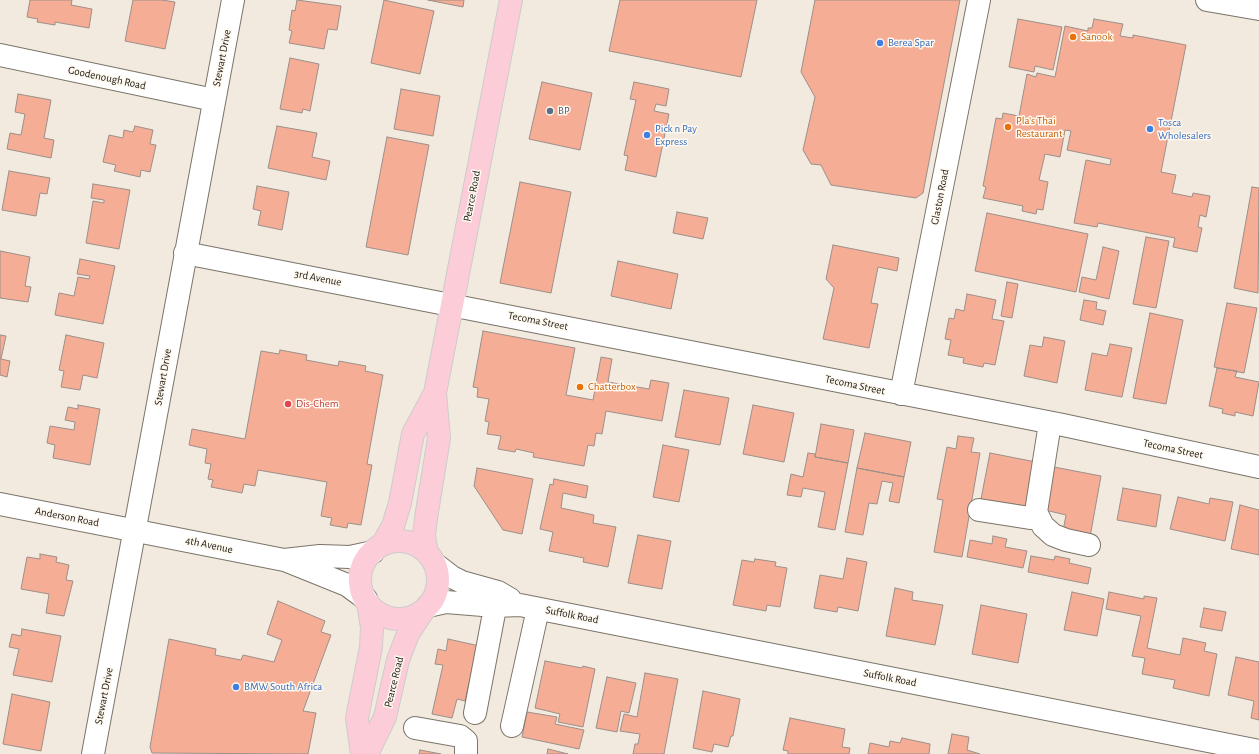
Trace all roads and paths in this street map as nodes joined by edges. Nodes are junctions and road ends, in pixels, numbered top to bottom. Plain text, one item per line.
1 (234, 0) edge
2 (511, 0) edge
3 (978, 0) edge
4 (1207, 0) edge
5 (1259, 9) edge
6 (0, 55) edge
7 (214, 100) junction
8 (185, 253) junction
9 (452, 304) junction
10 (435, 393) junction
11 (901, 394) junction
12 (1050, 423) junction
13 (1259, 466) edge
14 (0, 504) edge
15 (979, 510) dead end
16 (1036, 512) junction
17 (135, 529) junction
18 (1090, 545) dead end
19 (377, 549) junction
20 (431, 558) junction
21 (284, 560) junction
22 (496, 599) junction
23 (367, 601) junction
24 (529, 607) junction
25 (425, 608) junction
26 (475, 713) dead end
27 (512, 726) dead end
28 (415, 728) dead end
29 (1259, 751) edge
30 (93, 754) edge
31 (362, 754) edge
32 (366, 754) edge
33 (466, 754) edge

1 - 7 street, Stewart Drive
2 - 9 main road, Pearce Road
3 - 11 street, Glaston Road
4 - 5 street
6 - 7 street, Goodenough Road
7 - 8 street, Stewart Drive
8 - 9 street, 3rd Avenue
8 - 17 street, Stewart Drive
9 - 10 main road, Pearce Road
9 - 11 street, Tecoma Street
10 - 19 main road, Pearce Road
10 - 20 main road, Pearce Road
11 - 12 street, Tecoma Street
12 - 13 street, Tecoma Street
12 - 16 street
14 - 17 street, Anderson Road
15 - 16 street
16 - 18 street
17 - 21 street, 4th Avenue
17 - 30 street, Stewart Drive
19 - 20 main road
19 - 21 street, 4th Avenue
19 - 23 main road, Pearce Road
20 - 22 street, Suffolk Road
20 - 25 main road, Pearce Road
21 - 23 street, 4th Avenue
22 - 24 street, Suffolk Road
22 - 25 street, Suffolk Road
22 - 26 street
23 - 25 main road
23 - 31 main road, Pearce Road
24 - 27 street
24 - 29 street, Suffolk Road
25 - 32 main road, Pearce Road
28 - 33 street

